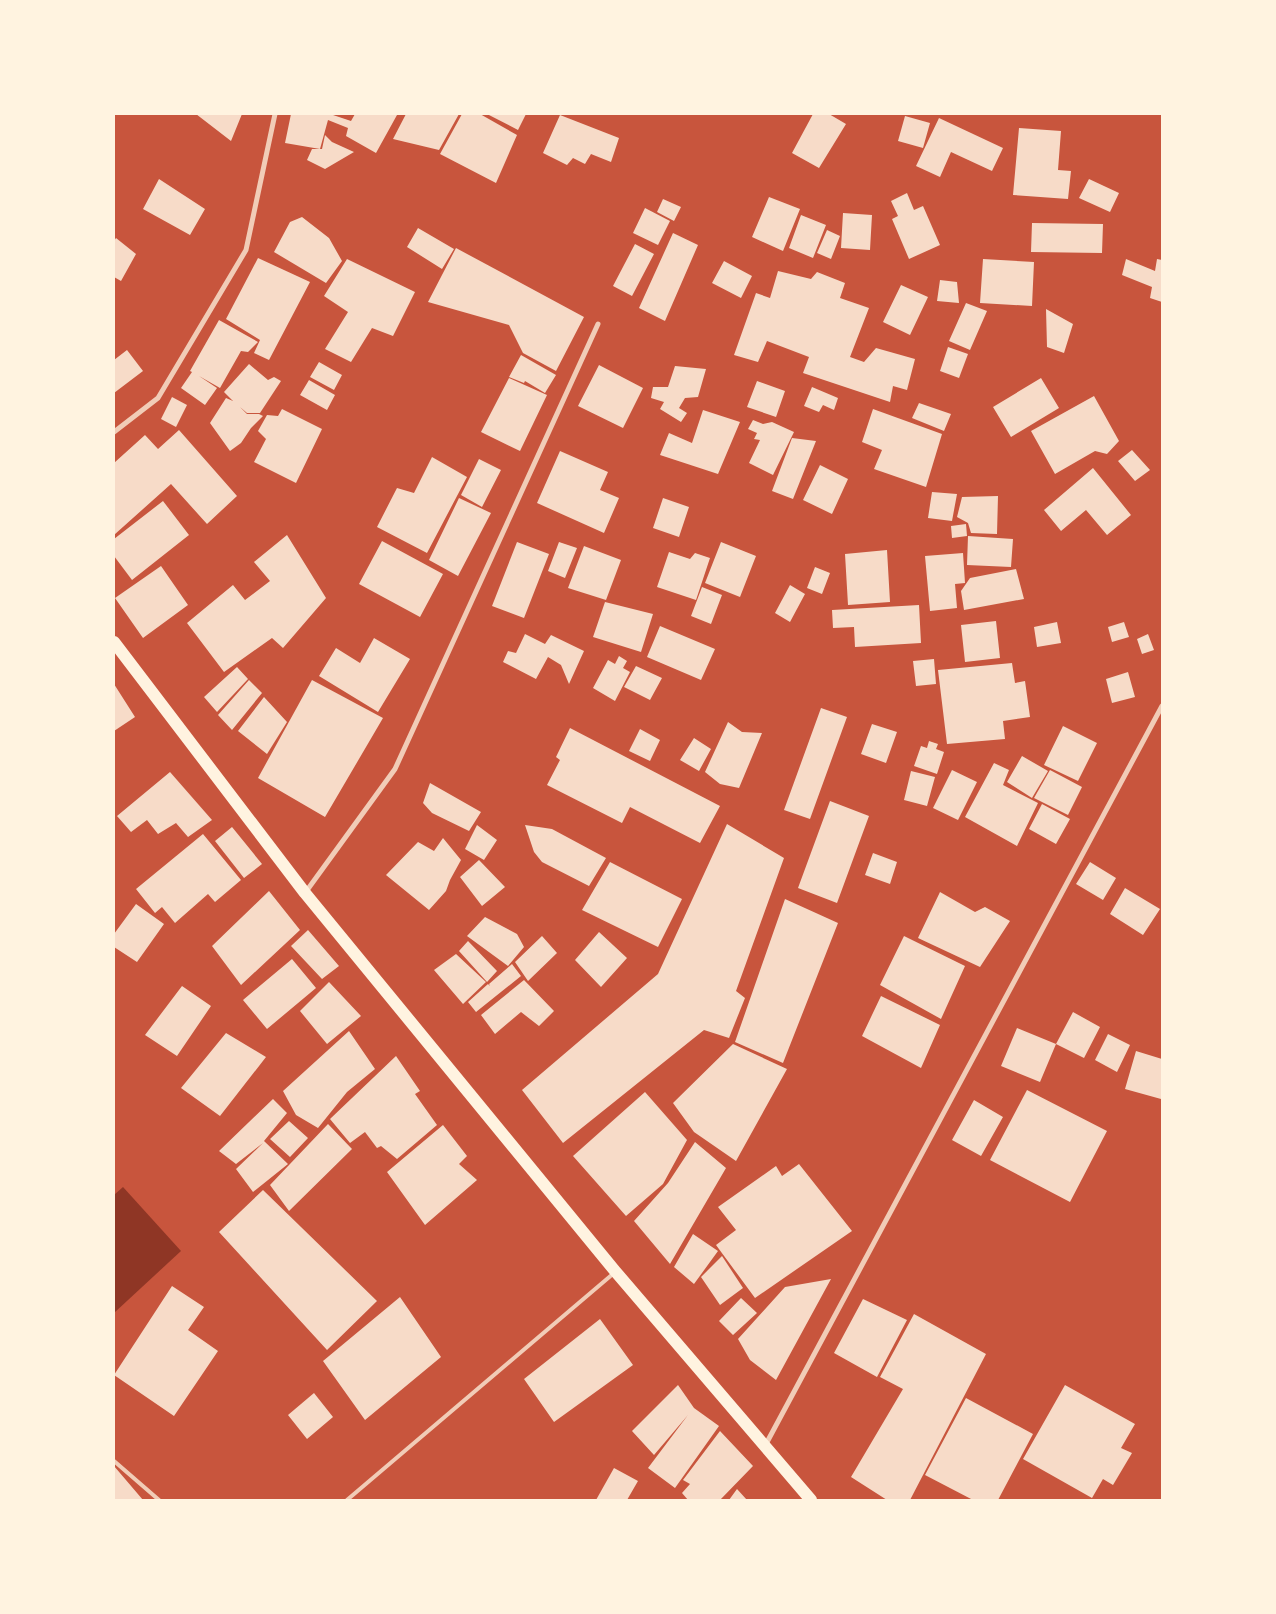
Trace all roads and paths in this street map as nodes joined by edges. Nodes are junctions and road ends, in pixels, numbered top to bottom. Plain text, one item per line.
1 (276, 114) edge
2 (598, 324) dead end
3 (114, 432) edge
4 (114, 642) edge
5 (1162, 706) edge
6 (305, 893) junction
7 (615, 1271) junction
8 (765, 1444) junction
9 (114, 1461) edge
10 (159, 1500) edge
11 (347, 1500) edge
12 (811, 1500) edge

1 - 3 street
2 - 6 street
4 - 6 main road
5 - 8 street
6 - 7 main road
7 - 8 main road
7 - 11 lane
8 - 12 main road
9 - 10 lane

